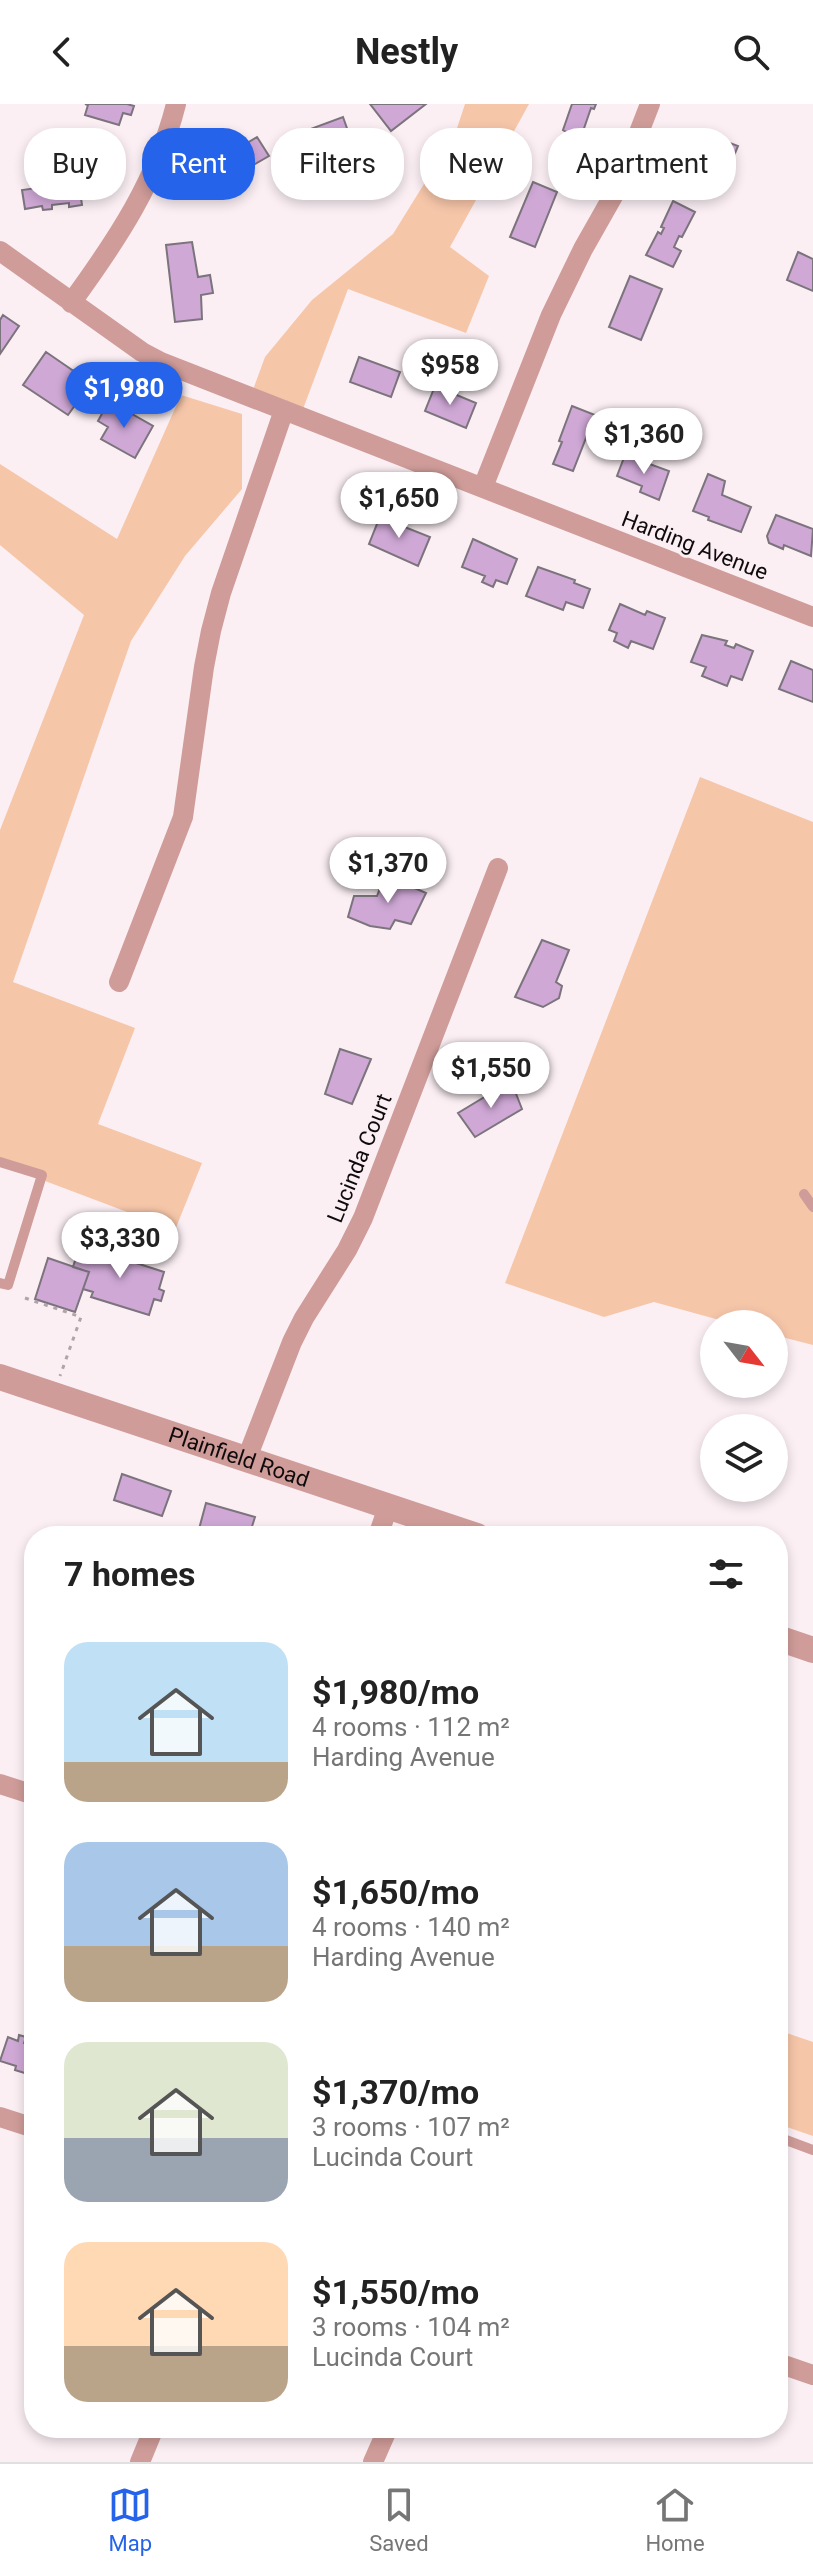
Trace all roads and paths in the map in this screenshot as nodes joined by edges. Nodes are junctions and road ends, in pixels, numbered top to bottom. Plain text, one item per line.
1 (176, 104) edge
2 (650, 104) edge
3 (0, 251) edge
4 (71, 303) junction
5 (284, 410) junction
6 (483, 487) junction
7 (813, 617) edge
8 (498, 868) dead end
9 (119, 982) dead end
10 (0, 1162) edge
11 (804, 1194) dead end
12 (813, 1207) edge
13 (0, 1283) edge
14 (25, 1298) dead end
15 (60, 1376) dead end
16 (0, 1377) edge
17 (247, 1458) junction
18 (388, 1507) junction
19 (381, 1526) edge
20 (446, 1526) edge
21 (788, 1641) edge
22 (813, 1650) edge
23 (0, 1784) edge
24 (24, 1792) edge
25 (0, 2117) edge
26 (24, 2125) edge
27 (788, 2141) edge
28 (813, 2150) edge
29 (788, 2366) edge
30 (813, 2375) edge
31 (150, 2438) edge
32 (384, 2438) edge
33 (140, 2462) edge
34 (373, 2462) edge

1 - 4 street
2 - 6 street
3 - 4 street, Harding Avenue
4 - 5 street, Harding Avenue
5 - 6 street, Harding Avenue
5 - 9 street
6 - 7 street, Harding Avenue
8 - 17 street, Lucinda Court
10 - 13 lane
11 - 12 lane
14 - 15 path
16 - 17 street, Plainfield Road
17 - 18 street, Plainfield Road
18 - 19 street
18 - 20 street, Plainfield Road
21 - 22 street
23 - 24 street
25 - 26 street
27 - 28 lane
29 - 30 street
31 - 33 street
32 - 34 street

